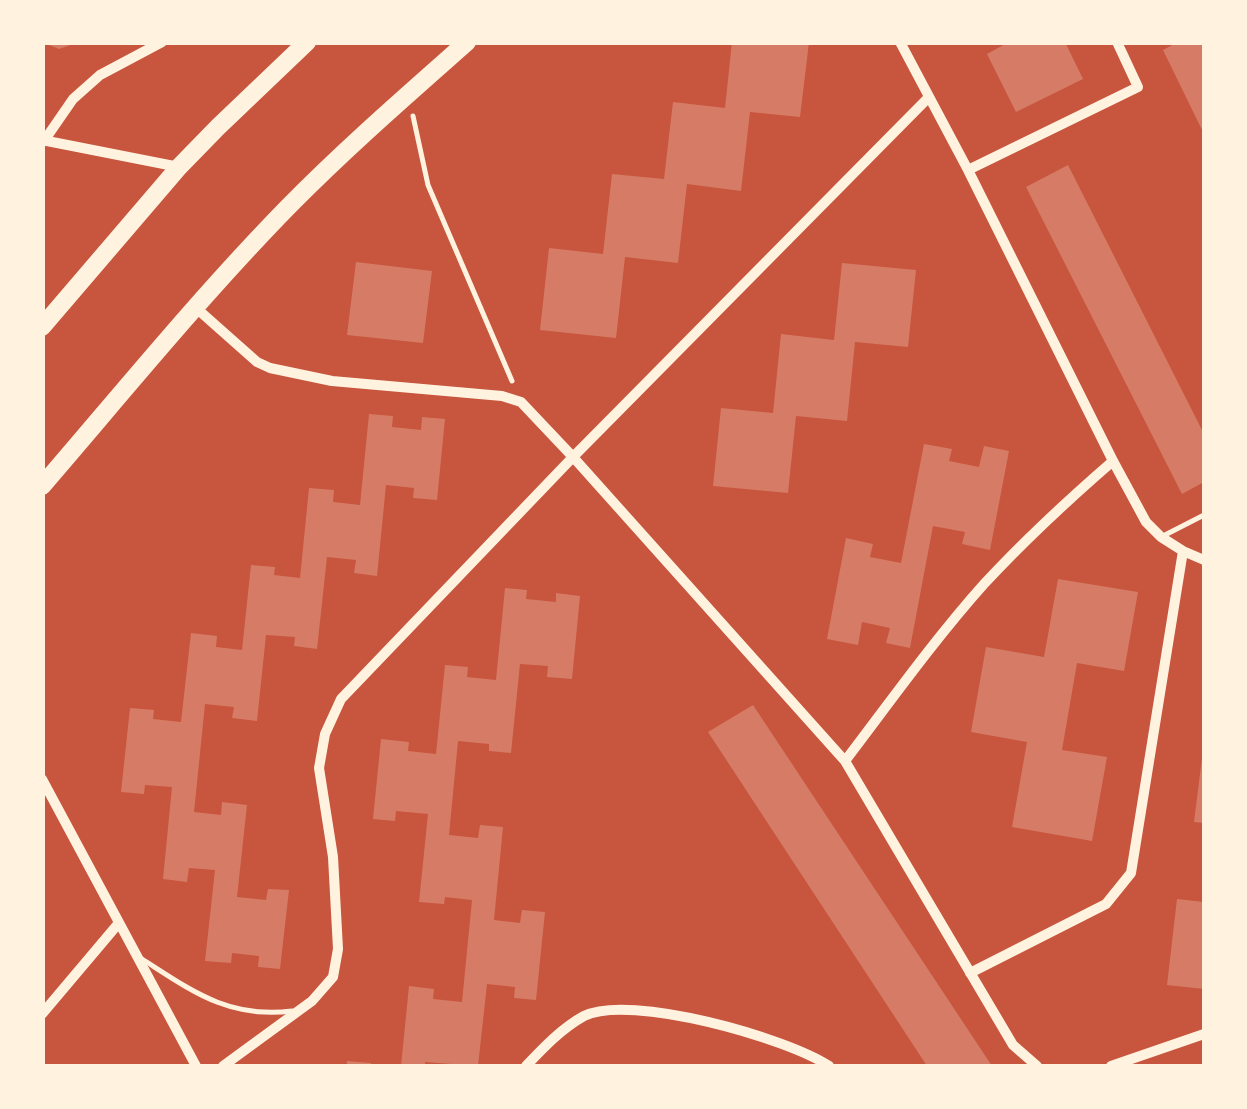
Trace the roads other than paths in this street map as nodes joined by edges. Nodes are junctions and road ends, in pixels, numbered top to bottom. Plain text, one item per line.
1 (162, 42) edge
2 (307, 42) edge
3 (467, 42) edge
4 (900, 42) edge
5 (1116, 42) edge
6 (929, 97) junction
7 (43, 140) edge
8 (178, 168) junction
9 (968, 170) junction
10 (195, 307) junction
11 (42, 327) edge
12 (573, 457) junction
13 (1112, 461) junction
14 (42, 486) edge
15 (1204, 516) edge
16 (1161, 538) junction
17 (1183, 552) junction
18 (1204, 560) edge
19 (845, 761) junction
20 (42, 779) edge
21 (118, 924) junction
22 (135, 954) junction
23 (970, 973) junction
24 (299, 1010) junction
25 (42, 1014) edge
26 (1204, 1034) edge
27 (196, 1066) edge
28 (223, 1066) edge
29 (526, 1066) edge
30 (829, 1066) edge
31 (1037, 1066) edge
32 (1111, 1066) edge

1 - 7 street
2 - 8 main road
3 - 10 main road
4 - 6 street
5 - 9 street
6 - 9 street
6 - 12 street
7 - 8 street
8 - 11 main road
9 - 13 street
10 - 12 street
10 - 14 main road
12 - 19 street
12 - 24 street
13 - 16 street
13 - 19 street
15 - 16 lane
16 - 17 street
17 - 18 street
17 - 23 street
19 - 23 street
20 - 21 street
21 - 22 street
21 - 25 street
22 - 24 lane
22 - 27 street
23 - 31 street
24 - 28 street
26 - 32 street
29 - 30 street

